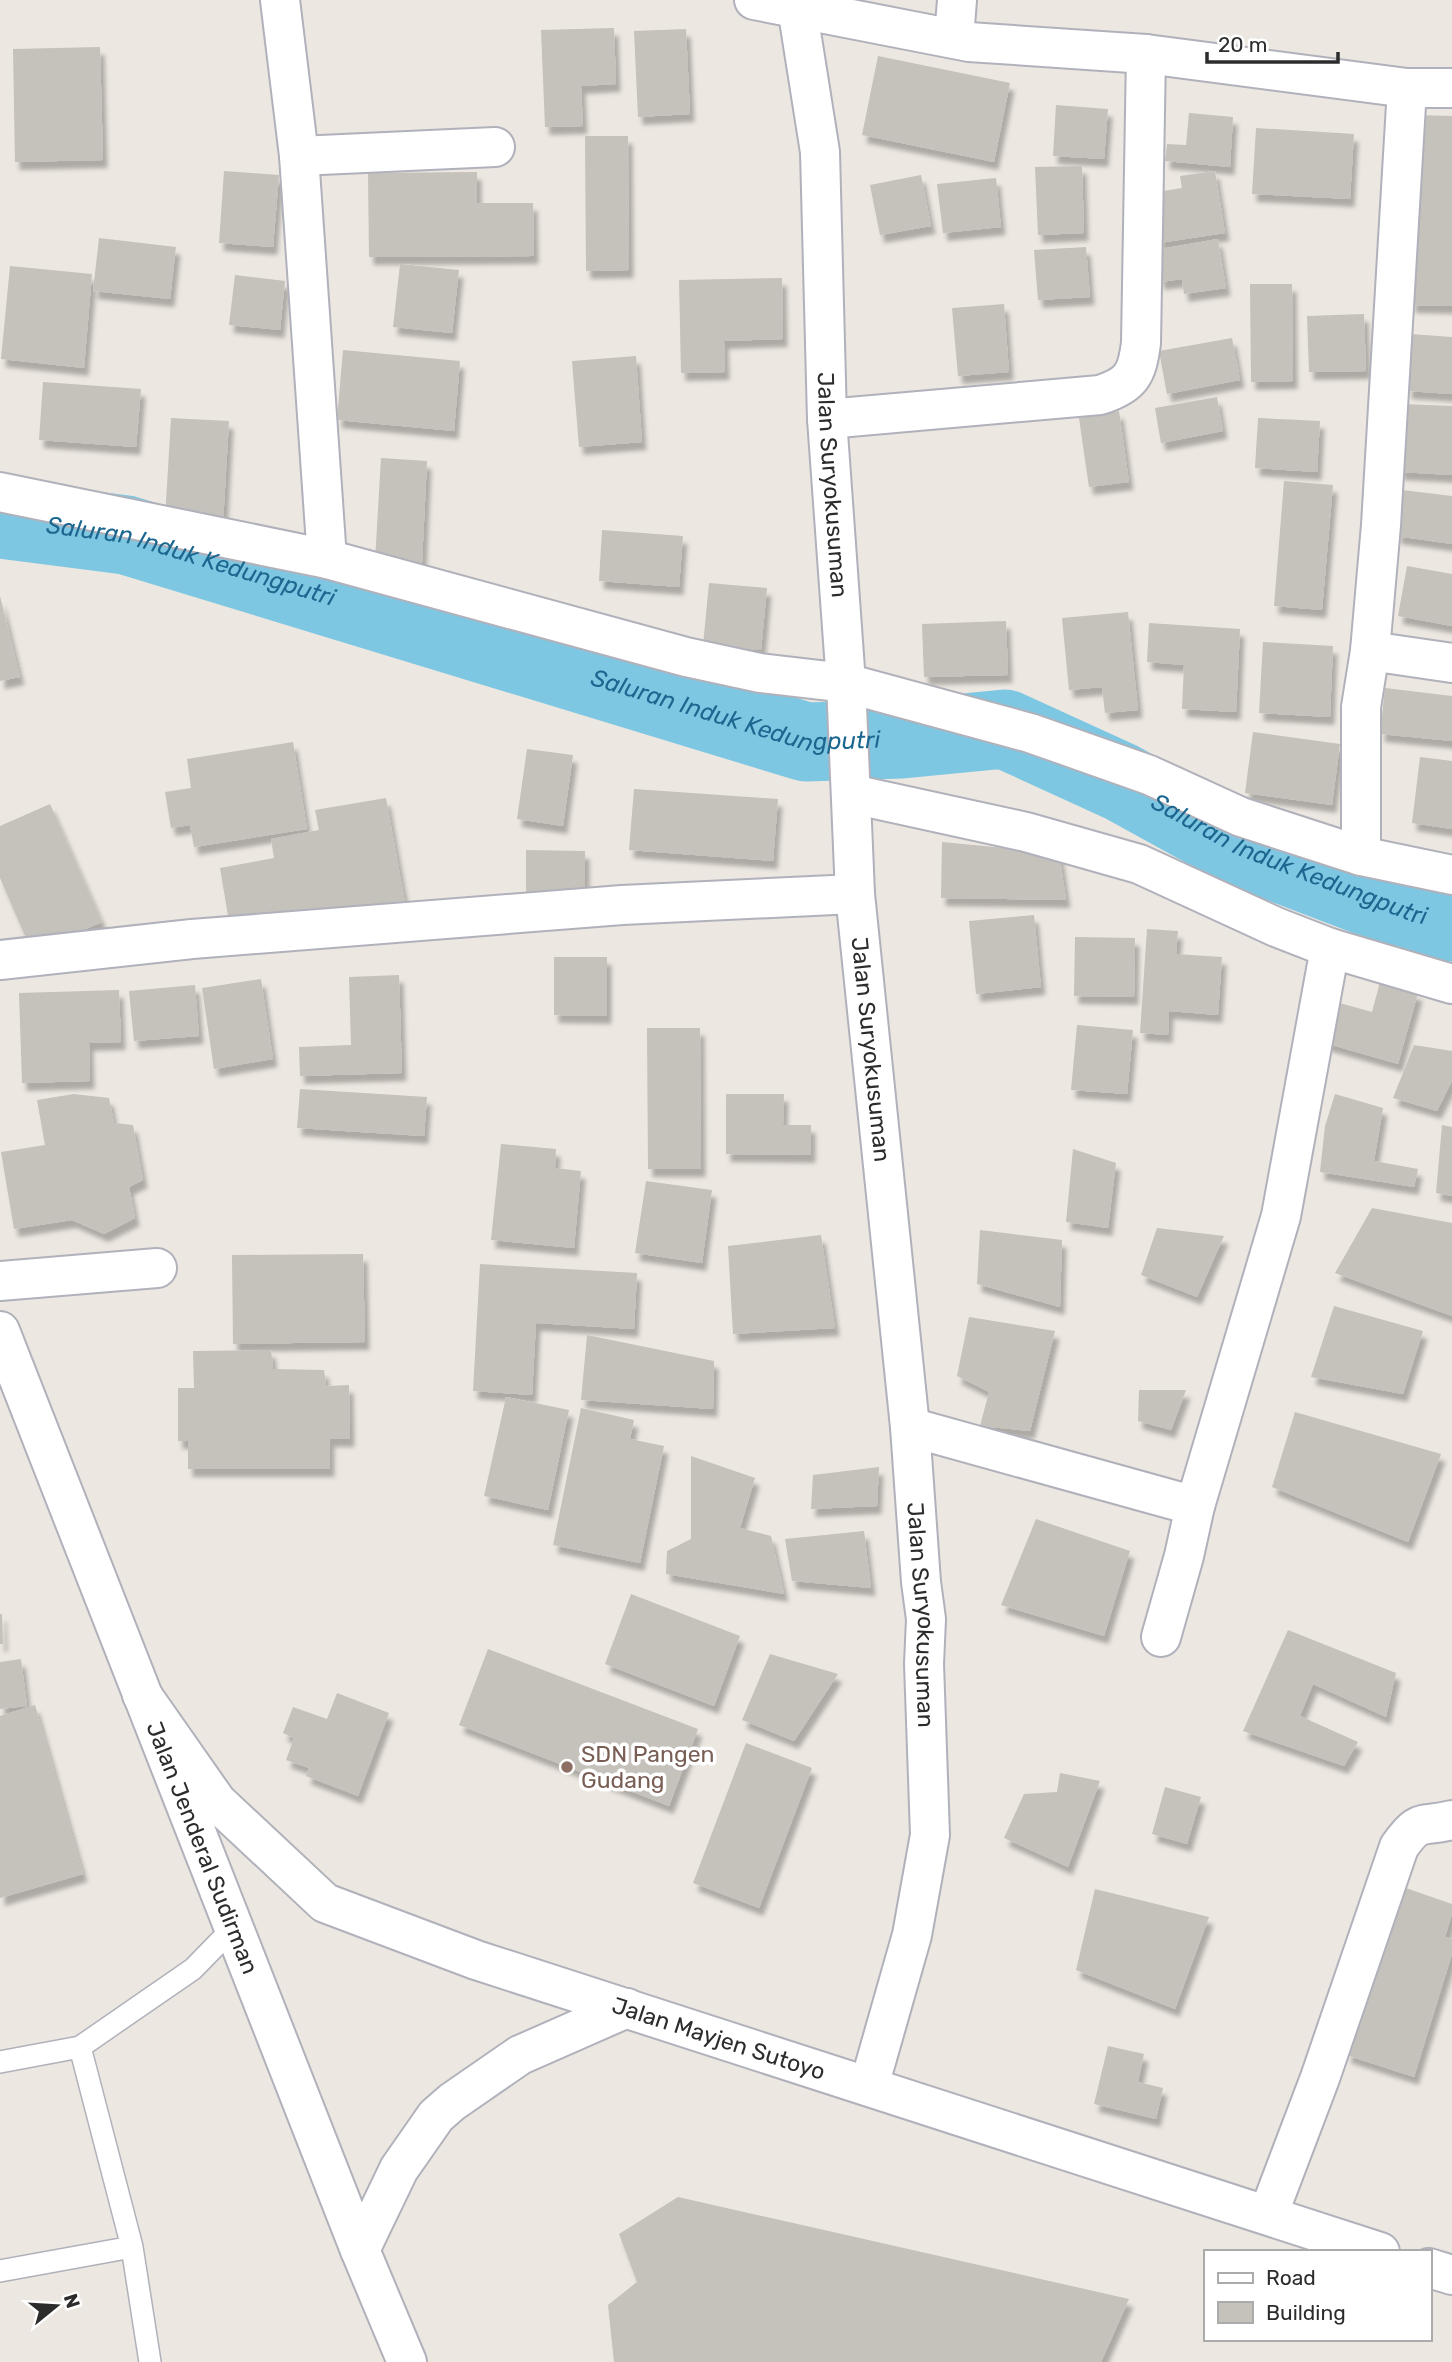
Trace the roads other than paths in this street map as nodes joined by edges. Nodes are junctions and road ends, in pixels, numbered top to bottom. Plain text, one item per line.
1 (280, 0) edge
2 (754, 0) edge
3 (957, 0) edge
4 (797, 7) junction
5 (954, 38) junction
6 (1146, 54) junction
7 (1408, 88) junction
8 (1452, 88) edge
9 (495, 147) dead end
10 (299, 156) junction
11 (827, 419) junction
12 (0, 492) edge
13 (327, 559) junction
14 (1370, 652) junction
15 (1452, 663) edge
16 (846, 696) junction
17 (850, 777) junction
18 (1361, 856) junction
19 (1452, 875) edge
20 (855, 894) junction
21 (1330, 948) junction
22 (0, 960) edge
23 (1452, 984) edge
24 (157, 1268) dead end
25 (0, 1281) edge
26 (0, 1331) edge
27 (911, 1427) junction
28 (1195, 1506) junction
29 (1161, 1637) dead end
30 (142, 1695) junction
31 (1452, 1820) edge
32 (233, 1927) junction
33 (627, 2008) junction
34 (80, 2046) junction
35 (0, 2062) edge
36 (869, 2087) junction
37 (1268, 2215) junction
38 (132, 2247) junction
39 (360, 2250) junction
40 (1374, 2250) edge
41 (1431, 2268) edge
42 (0, 2271) edge
43 (1452, 2275) edge
44 (150, 2362) edge
45 (407, 2362) edge

1 - 10 street
2 - 4 street
3 - 5 street
4 - 5 street
4 - 11 street, Jalan Suryokusuman
5 - 6 street
6 - 7 street
6 - 11 street
7 - 8 street
7 - 14 street
9 - 10 street
10 - 13 street
11 - 16 street, Jalan Suryokusuman
12 - 13 street
13 - 16 street
14 - 15 street
14 - 18 street
16 - 17 street, Jalan Suryokusuman
16 - 18 street
17 - 20 street, Jalan Suryokusuman
17 - 21 street
18 - 19 street
20 - 22 street
20 - 27 street, Jalan Suryokusuman
21 - 23 street
21 - 28 street
24 - 25 street
26 - 30 street, Jalan Jenderal Sudirman
27 - 28 street
27 - 36 street, Jalan Suryokusuman
28 - 29 street
30 - 32 street, Jalan Jenderal Sudirman
30 - 33 street, Jalan Mayjen Sutoyo
31 - 37 street
32 - 34 lane
32 - 39 street, Jalan Jenderal Sudirman
33 - 36 street, Jalan Mayjen Sutoyo
33 - 39 street
34 - 35 lane
34 - 38 lane
36 - 37 street, Jalan Mayjen Sutoyo
37 - 40 street, Jalan Mayjen Sutoyo
38 - 42 lane
38 - 44 lane
39 - 45 street, Jalan Jenderal Sudirman
41 - 43 street

